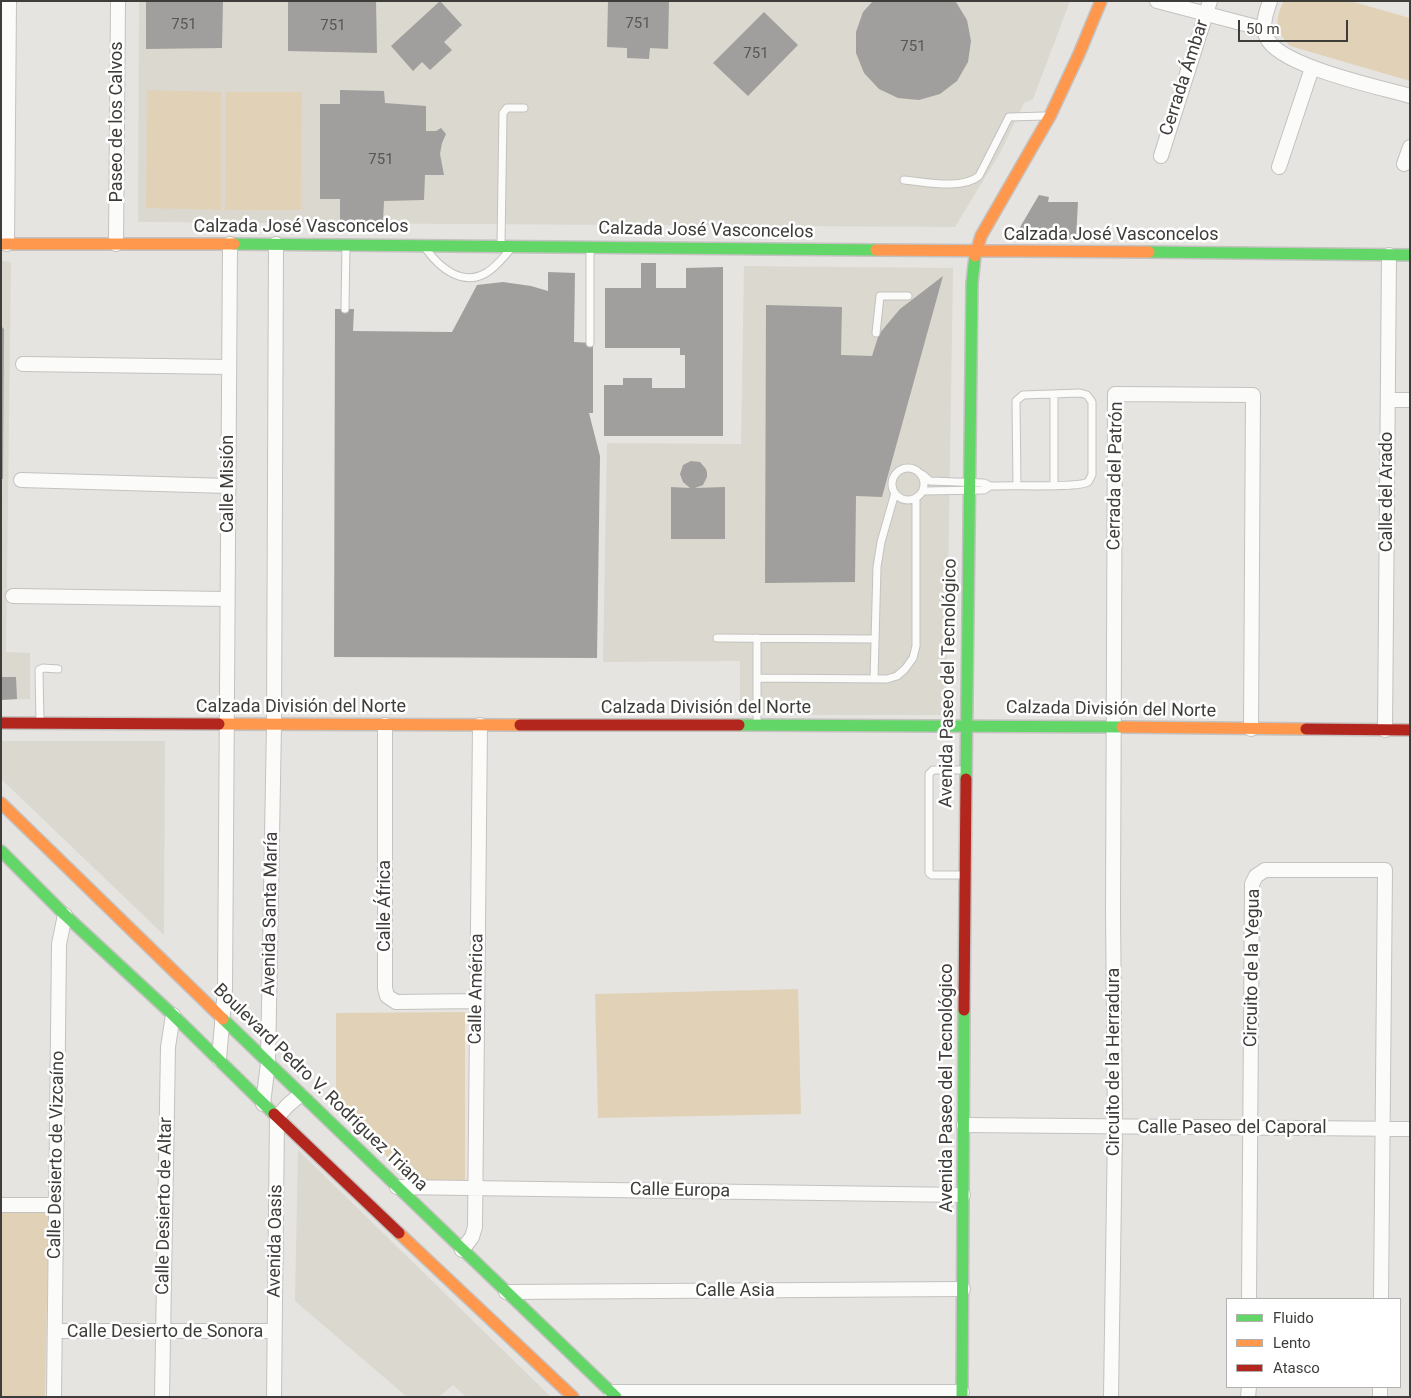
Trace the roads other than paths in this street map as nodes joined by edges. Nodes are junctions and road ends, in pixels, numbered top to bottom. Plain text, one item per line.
1 (9, 1) edge
2 (118, 1) edge
3 (1101, 1) edge
4 (1157, 1) edge
5 (1270, 1) edge
6 (1208, 8) edge
7 (1264, 29) junction
8 (1312, 68) junction
9 (1410, 96) edge
10 (524, 108) dead end
11 (1050, 116) junction
12 (1410, 147) edge
13 (1161, 156) dead end
14 (1404, 164) dead end
15 (1279, 167) dead end
16 (904, 180) dead end
17 (4, 244) edge
18 (116, 244) junction
19 (230, 244) junction
20 (276, 244) junction
21 (346, 245) junction
22 (424, 246) junction
23 (507, 246) junction
24 (590, 247) junction
25 (975, 252) junction
26 (1389, 255) junction
27 (1410, 255) edge
28 (908, 296) dead end
29 (345, 310) dead end
30 (876, 333) dead end
31 (590, 342) dead end
32 (23, 364) dead end
33 (229, 367) junction
34 (1054, 394) junction
35 (1388, 400) junction
36 (1410, 400) edge
37 (920, 473) junction
38 (21, 480) dead end
39 (1017, 485) junction
40 (1054, 485) junction
41 (228, 486) junction
42 (969, 487) junction
43 (923, 491) junction
44 (896, 493) junction
45 (916, 498) junction
46 (13, 596) dead end
47 (227, 599) junction
48 (717, 638) dead end
49 (757, 638) junction
50 (874, 639) junction
51 (58, 669) dead end
52 (757, 678) junction
53 (874, 679) junction
54 (1, 723) edge
55 (40, 724) junction
56 (226, 724) junction
57 (274, 724) junction
58 (385, 725) junction
59 (480, 725) junction
60 (757, 726) junction
61 (966, 726) junction
62 (1113, 728) junction
63 (1250, 729) junction
64 (1385, 730) junction
65 (1410, 730) edge
66 (966, 770) junction
67 (1, 803) edge
68 (1, 851) edge
69 (965, 875) junction
70 (65, 915) junction
71 (477, 1001) junction
72 (173, 1015) junction
73 (222, 1017) junction
74 (218, 1059) junction
75 (268, 1063) junction
76 (300, 1095) junction
77 (263, 1104) junction
78 (278, 1118) junction
79 (964, 1126) junction
80 (1115, 1127) junction
81 (1251, 1128) junction
82 (1382, 1129) junction
83 (1410, 1129) edge
84 (397, 1187) junction
85 (476, 1188) junction
86 (963, 1195) junction
87 (1, 1205) edge
88 (56, 1205) junction
89 (462, 1250) junction
90 (963, 1289) junction
91 (506, 1292) junction
92 (1249, 1298) edge
93 (1380, 1298) edge
94 (55, 1332) junction
95 (163, 1332) junction
96 (274, 1332) junction
97 (546, 1371) junction
98 (614, 1394) edge
99 (962, 1394) edge
100 (54, 1397) edge
101 (162, 1397) edge
102 (274, 1397) edge
103 (573, 1397) edge
104 (1110, 1397) edge

1 - 17 street
2 - 18 street, Paseo de los Calvos
3 - 11 main road, Avenida Paseo del Tecnológico
4 - 6 street
5 - 7 street
6 - 7 street
6 - 13 street, Cerrada Ámbar
7 - 8 street
8 - 9 street
8 - 15 street
10 - 23 lane
11 - 16 lane
11 - 25 main road, Avenida Paseo del Tecnológico
12 - 14 street
17 - 18 main road, Calzada José Vasconcelos
18 - 19 main road, Calzada José Vasconcelos
19 - 20 main road, Calzada José Vasconcelos
19 - 33 street, Calle Misión
20 - 21 main road, Calzada José Vasconcelos
20 - 57 street
21 - 22 main road, Calzada José Vasconcelos
21 - 29 lane
22 - 23 main road, Calzada José Vasconcelos
22 - 23 lane
23 - 24 main road, Calzada José Vasconcelos
24 - 25 main road, Calzada José Vasconcelos
24 - 31 lane
25 - 26 main road, Calzada José Vasconcelos
25 - 42 main road, Avenida Paseo del Tecnológico
26 - 27 main road, Calzada José Vasconcelos
26 - 35 street, Calle del Arado
28 - 30 lane
32 - 33 street
33 - 41 street, Calle Misión
34 - 39 lane
34 - 40 lane
34 - 40 lane
35 - 36 street
35 - 64 street, Calle del Arado
37 - 42 lane
37 - 43 lane
37 - 44 lane
38 - 41 street
39 - 40 lane
39 - 42 lane
41 - 47 street, Calle Misión
42 - 43 lane
42 - 61 main road, Avenida Paseo del Tecnológico
43 - 45 lane
44 - 45 lane
44 - 50 lane
45 - 53 lane
46 - 47 street
47 - 56 street, Calle Misión
48 - 49 lane
49 - 50 lane
49 - 52 lane
50 - 53 lane
51 - 55 lane
52 - 53 lane
52 - 60 lane
54 - 55 main road, Calzada División del Norte
55 - 56 main road, Calzada División del Norte
56 - 57 main road, Calzada División del Norte
56 - 73 street
57 - 58 main road, Calzada División del Norte
57 - 75 street, Avenida Santa María
58 - 59 main road, Calzada División del Norte
58 - 71 street, Calle África
59 - 60 main road, Calzada División del Norte
59 - 71 street, Calle América
60 - 61 main road, Calzada División del Norte
61 - 62 main road, Calzada División del Norte
61 - 66 main road, Avenida Paseo del Tecnológico
62 - 63 main road, Calzada División del Norte
62 - 63 street, Cerrada del Patrón
62 - 80 street, Circuito de la Herradura
63 - 64 main road, Calzada División del Norte
64 - 65 main road, Calzada División del Norte
66 - 69 main road, Avenida Paseo del Tecnológico
66 - 69 lane
67 - 73 main road, Boulevard Pedro V. Rodríguez Triana
68 - 70 main road
69 - 79 main road, Avenida Paseo del Tecnológico
70 - 72 main road
70 - 88 street, Calle Desierto de Vizcaíno
71 - 85 street, Calle América
72 - 74 main road
72 - 95 street, Calle Desierto de Altar
73 - 74 street
73 - 75 main road, Boulevard Pedro V. Rodríguez Triana
74 - 77 main road
75 - 76 main road, Boulevard Pedro V. Rodríguez Triana
75 - 77 street, Avenida Santa María
76 - 78 street
76 - 84 main road, Boulevard Pedro V. Rodríguez Triana
77 - 78 main road
78 - 96 street, Avenida Oasis
78 - 97 main road
79 - 80 street, Calle Paseo del Caporal
79 - 86 main road, Avenida Paseo del Tecnológico
80 - 81 street, Calle Paseo del Caporal
80 - 104 street, Circuito de la Herradura
81 - 82 street, Calle Paseo del Caporal
81 - 82 street, Circuito de la Yegua
81 - 92 street, Circuito de la Yegua
82 - 83 street, Calle Paseo del Caporal
82 - 93 street
84 - 85 street, Calle Europa
84 - 89 main road, Boulevard Pedro V. Rodríguez Triana
85 - 86 street, Calle Europa
85 - 89 street, Calle América
86 - 90 main road, Avenida Paseo del Tecnológico
87 - 88 street
88 - 94 street, Calle Desierto de Vizcaíno
89 - 91 main road, Boulevard Pedro V. Rodríguez Triana
90 - 91 street, Calle Asia
90 - 99 main road, Avenida Paseo del Tecnológico
91 - 98 main road, Boulevard Pedro V. Rodríguez Triana
94 - 95 street, Calle Desierto de Sonora
94 - 100 street, Calle Desierto de Vizcaíno
95 - 96 street, Calle Desierto de Sonora
95 - 101 street, Calle Desierto de Altar
96 - 102 street, Avenida Oasis
97 - 98 main road
97 - 103 main road
98 - 99 street

